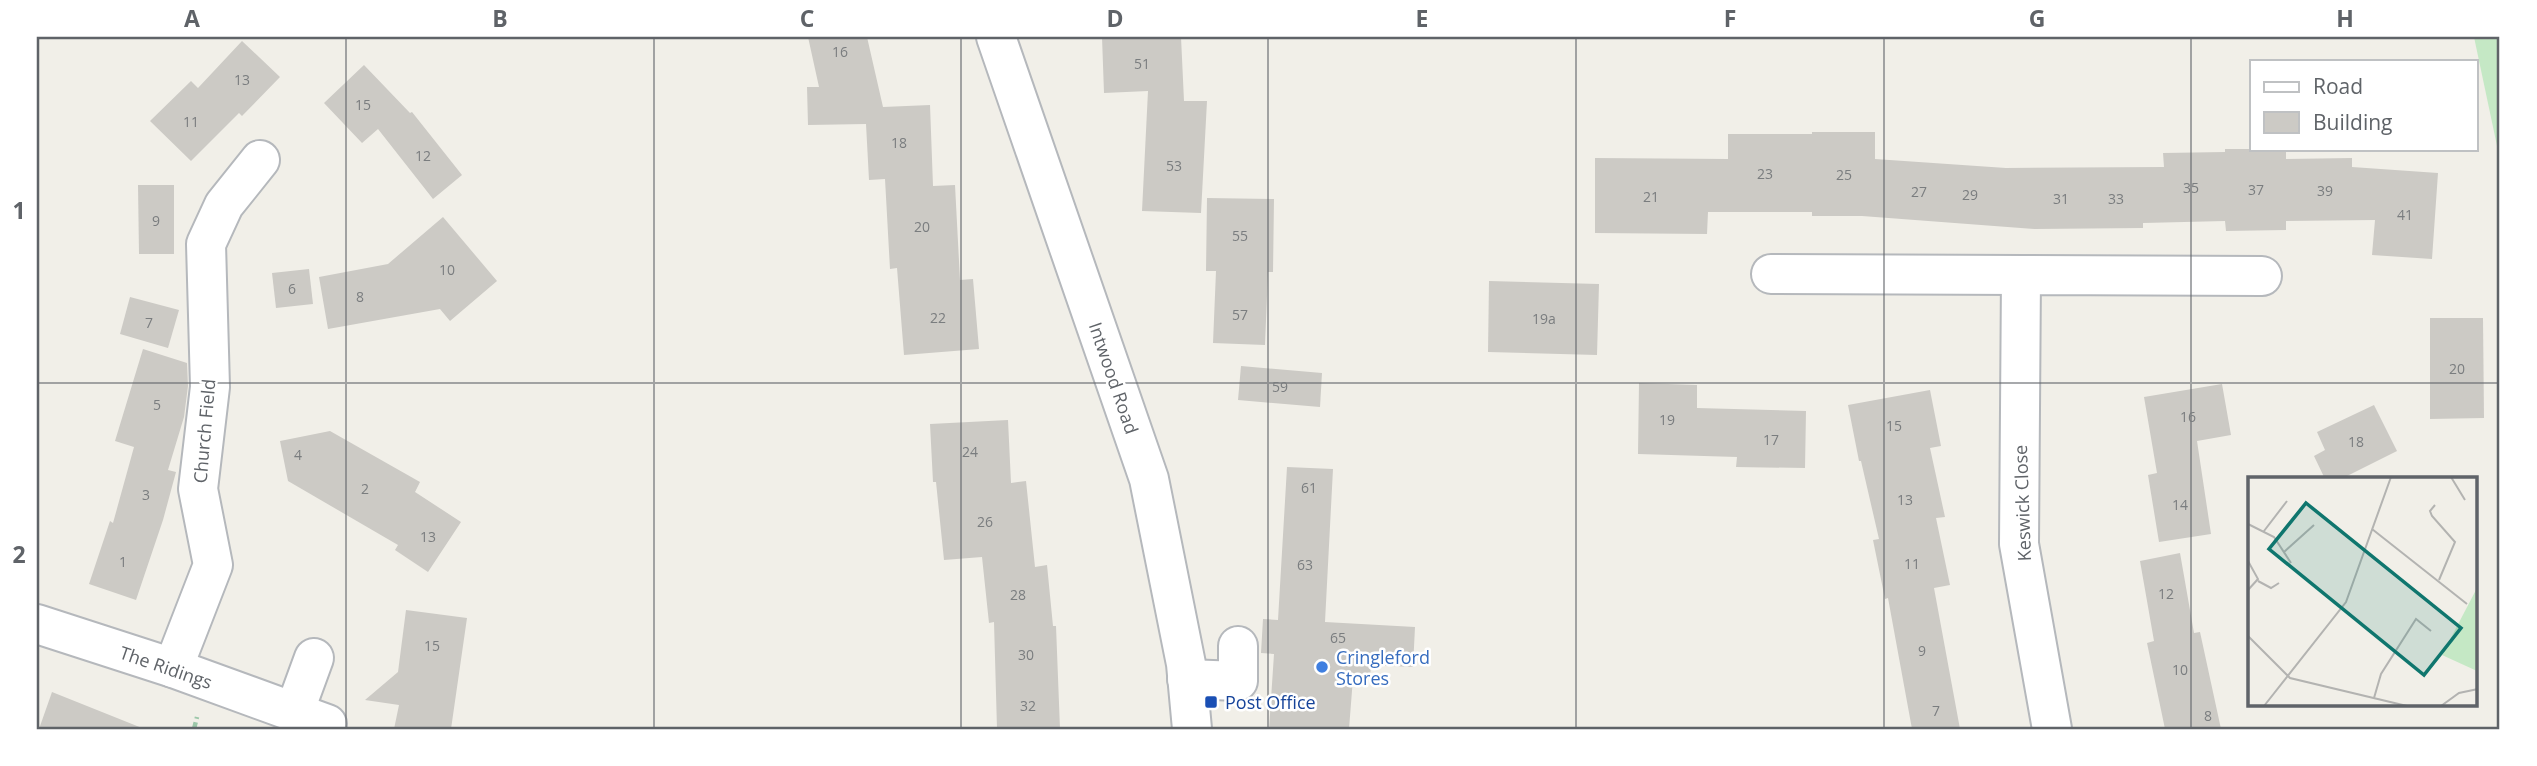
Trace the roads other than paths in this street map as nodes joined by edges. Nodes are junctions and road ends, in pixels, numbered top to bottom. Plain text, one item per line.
1 (996, 37) edge
2 (260, 160) dead end
3 (1771, 274) dead end
4 (2021, 275) junction
5 (2262, 276) dead end
6 (37, 624) edge
7 (1238, 646) dead end
8 (314, 659) dead end
9 (173, 668) junction
10 (1187, 679) junction
11 (1192, 729) edge
12 (2052, 729) edge

1 - 10 street, Intwood Road
2 - 9 street, Church Field
3 - 4 street
4 - 5 street
4 - 12 street, Keswick Close
6 - 9 street, The Ridings
7 - 10 street
8 - 9 street, The Ridings
10 - 11 street, Intwood Road

